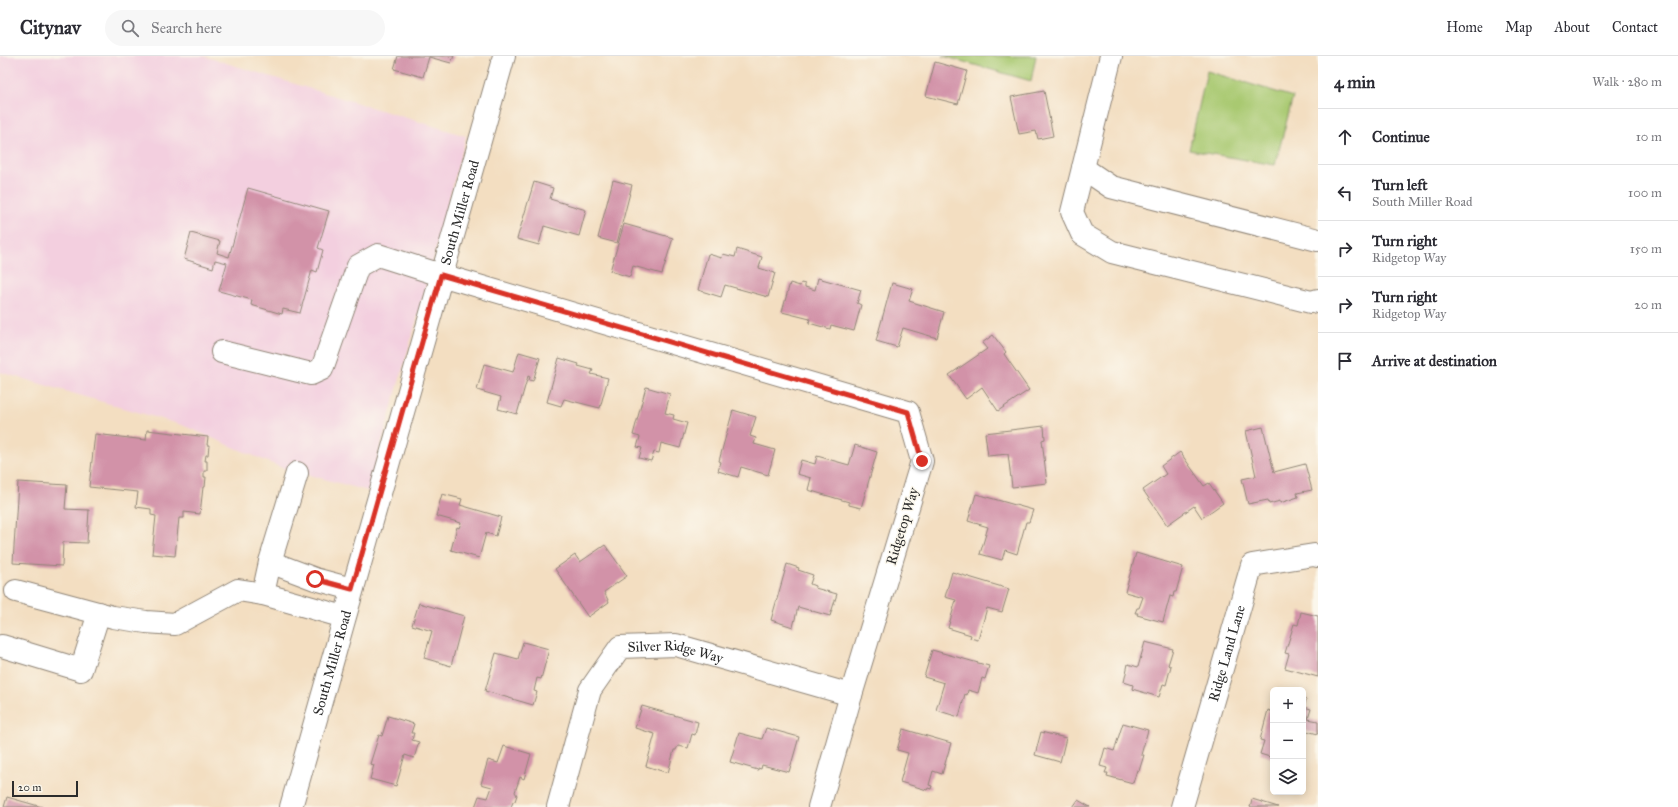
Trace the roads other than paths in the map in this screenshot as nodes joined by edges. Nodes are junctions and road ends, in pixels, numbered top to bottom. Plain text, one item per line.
1 (504, 56) edge
2 (1111, 56) edge
3 (1083, 168) junction
4 (1318, 240) edge
5 (441, 275) junction
6 (1318, 300) edge
7 (222, 352) dead end
8 (297, 473) dead end
9 (1318, 556) edge
10 (270, 562) junction
11 (352, 589) junction
12 (16, 591) dead end
13 (263, 594) junction
14 (99, 613) junction
15 (344, 617) junction
16 (2, 646) dead end
17 (851, 695) junction
18 (291, 807) edge
19 (558, 807) edge
20 (819, 807) edge
21 (1182, 807) edge

1 - 5 street, South Miller Road
2 - 3 street
3 - 4 street
3 - 6 street
5 - 7 street
5 - 11 street, South Miller Road
5 - 17 street, Ridgetop Way
8 - 10 street
9 - 21 street, Ridge Land Lane
10 - 11 street
10 - 13 street
11 - 15 street, South Miller Road
12 - 14 street
13 - 14 street
13 - 15 street
14 - 16 street
15 - 18 street, South Miller Road
17 - 19 street, Silver Ridge Way
17 - 20 street, Ridgetop Way

